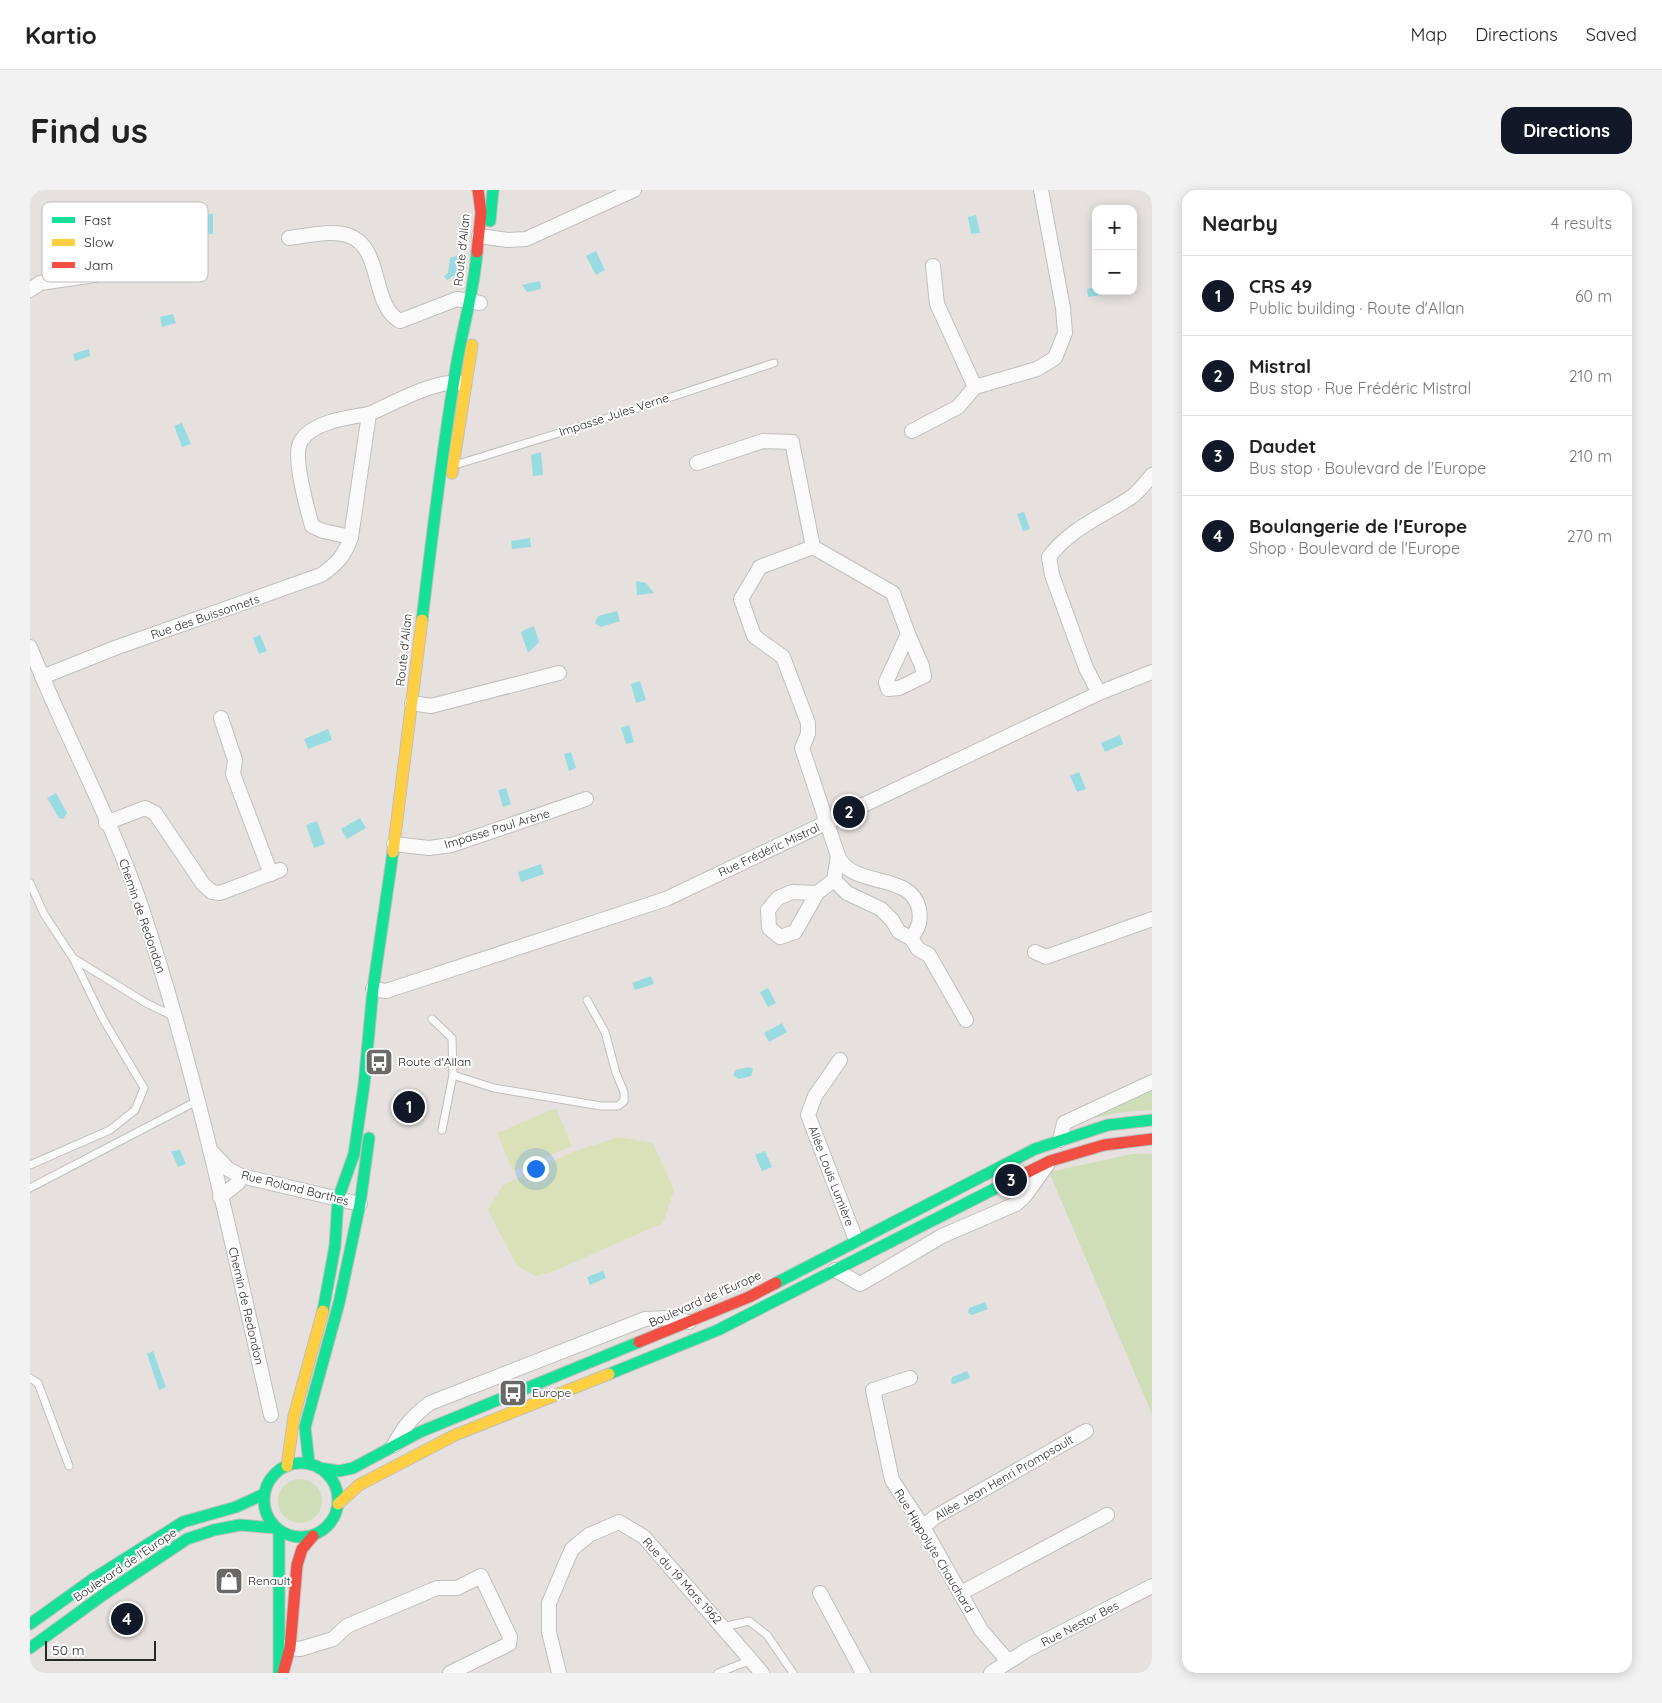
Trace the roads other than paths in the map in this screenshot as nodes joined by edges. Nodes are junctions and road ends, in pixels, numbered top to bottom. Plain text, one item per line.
1 (478, 190) edge
2 (493, 190) edge
3 (634, 190) edge
4 (1041, 190) edge
5 (484, 237) junction
6 (289, 238) dead end
7 (933, 266) dead end
8 (42, 282) edge
9 (30, 290) edge
10 (475, 302) junction
11 (774, 362) dead end
12 (461, 382) junction
13 (975, 387) junction
14 (425, 390) junction
15 (458, 403) junction
16 (369, 414) junction
17 (912, 431) dead end
18 (442, 463) junction
19 (697, 463) dead end
20 (454, 465) junction
21 (1152, 475) edge
22 (351, 537) junction
23 (812, 547) junction
24 (428, 597) junction
25 (908, 634) dead end
26 (30, 647) edge
27 (1152, 672) edge
28 (559, 673) dead end
29 (42, 677) junction
30 (1099, 693) junction
31 (418, 704) junction
32 (221, 718) dead end
33 (420, 733) dead end
34 (586, 799) dead end
35 (828, 822) junction
36 (106, 823) junction
37 (402, 842) junction
38 (838, 856) junction
39 (402, 875) dead end
40 (834, 880) junction
41 (30, 883) edge
42 (817, 893) dead end
43 (1152, 919) edge
44 (911, 938) junction
45 (1035, 952) dead end
46 (73, 958) junction
47 (382, 990) junction
48 (587, 1000) dead end
49 (174, 1016) junction
50 (432, 1019) dead end
51 (966, 1020) dead end
52 (840, 1060) dead end
53 (453, 1075) junction
54 (377, 1080) dead end
55 (1152, 1082) edge
56 (197, 1101) junction
57 (367, 1117) junction
58 (1152, 1120) edge
59 (442, 1130) dead end
60 (1152, 1139) edge
61 (1060, 1140) junction
62 (209, 1149) junction
63 (1050, 1161) junction
64 (30, 1165) edge
65 (241, 1176) junction
66 (30, 1188) edge
67 (220, 1197) junction
68 (338, 1199) junction
69 (360, 1204) junction
70 (856, 1240) junction
71 (835, 1270) junction
72 (690, 1323) junction
73 (30, 1378) edge
74 (910, 1378) dead end
75 (271, 1415) dead end
76 (1086, 1431) dead end
77 (394, 1445) junction
78 (69, 1466) dead end
79 (286, 1466) junction
80 (314, 1466) junction
81 (264, 1494) junction
82 (338, 1504) junction
83 (1107, 1515) dead end
84 (923, 1527) junction
85 (277, 1530) junction
86 (313, 1536) junction
87 (1152, 1586) edge
88 (820, 1593) dead end
89 (961, 1593) junction
90 (30, 1624) edge
91 (723, 1627) junction
92 (284, 1647) junction
93 (30, 1648) edge
94 (751, 1660) junction
95 (1008, 1661) junction
96 (280, 1673) edge
97 (283, 1673) edge
98 (450, 1673) edge
99 (559, 1673) edge
100 (718, 1673) edge
101 (762, 1673) edge
102 (794, 1673) edge
103 (863, 1673) edge
104 (991, 1673) edge

1 - 5 main road, Route d'Allan
2 - 5 main road, Route d'Allan
3 - 5 street
4 - 13 street
5 - 10 main road, Route d'Allan
6 - 10 street
7 - 13 street
8 - 9 street
10 - 12 main road, Route d'Allan
11 - 20 lane, Impasse Jules Verne
12 - 14 street
12 - 15 main road, Route d'Allan
13 - 17 street
14 - 15 street
14 - 16 street
15 - 18 main road, Route d'Allan
15 - 20 main road, Route d'Allan
16 - 22 street, Rue des Buissonnets
16 - 22 street
18 - 20 lane
18 - 24 main road, Route d'Allan
19 - 23 street
20 - 24 main road, Route d'Allan
21 - 30 street
22 - 29 street, Rue des Buissonnets
23 - 25 street
23 - 35 street
24 - 31 main road, Route d'Allan
26 - 29 street, Chemin de Redondon
27 - 30 street, Rue Frédéric Mistral
28 - 31 street
29 - 36 street, Chemin de Redondon
30 - 35 street, Rue Frédéric Mistral
31 - 33 main road, Route d'Allan
31 - 37 main road, Route d'Allan
32 - 36 street
34 - 37 street, Impasse Paul Arène
35 - 38 street
35 - 47 street, Rue Frédéric Mistral
36 - 49 street, Chemin de Redondon
37 - 39 main road, Route d'Allan
37 - 47 main road, Route d'Allan
38 - 40 street
38 - 44 street
40 - 42 street
40 - 44 street
41 - 46 lane
43 - 45 street
44 - 51 street
46 - 49 lane
46 - 64 lane
47 - 57 main road, Route d'Allan
48 - 53 lane
49 - 56 street, Chemin de Redondon
50 - 53 lane
52 - 70 street, Allée Louis Lumière
53 - 59 lane
54 - 57 main road, Route d'Allan
55 - 61 street
56 - 62 street, Chemin de Redondon
56 - 66 lane
57 - 68 main road, Route d'Allan
57 - 69 main road, Route d'Allan
58 - 61 main road, Boulevard de l'Europe
60 - 63 main road
61 - 70 main road, Boulevard de l'Europe
62 - 65 street, Rue Roland Barthes
62 - 67 street, Chemin de Redondon
63 - 71 main road
63 - 71 street
65 - 67 street
65 - 68 street, Rue Roland Barthes
67 - 75 street, Chemin de Redondon
68 - 69 street, Rue Roland Barthes
68 - 79 main road, Route d'Allan
69 - 80 main road, Route d'Allan
70 - 72 main road, Boulevard de l'Europe
71 - 82 main road
72 - 77 main road, Boulevard de l'Europe
72 - 77 street
73 - 78 lane
74 - 84 street, Rue Hippolyte Chauchard
76 - 84 street, Allée Jean Henri Prompsault
77 - 80 main road, Boulevard de l'Europe
79 - 80 main road
79 - 81 main road
80 - 82 main road
81 - 85 main road
81 - 90 main road, Boulevard de l'Europe
82 - 86 main road
83 - 89 street
84 - 89 street, Rue Hippolyte Chauchard
85 - 86 main road
85 - 92 main road
85 - 93 main road, Boulevard de l'Europe
86 - 92 main road
87 - 95 street, Rue Nestor Bes
88 - 103 street
89 - 95 street, Rue Hippolyte Chauchard
91 - 94 street, Rue du 19 Mars 1962
91 - 99 street, Rue du 19 Mars 1962
91 - 102 lane
92 - 96 main road
92 - 97 main road
92 - 98 street
94 - 100 lane
94 - 101 street, Rue du 19 Mars 1962
95 - 104 street

